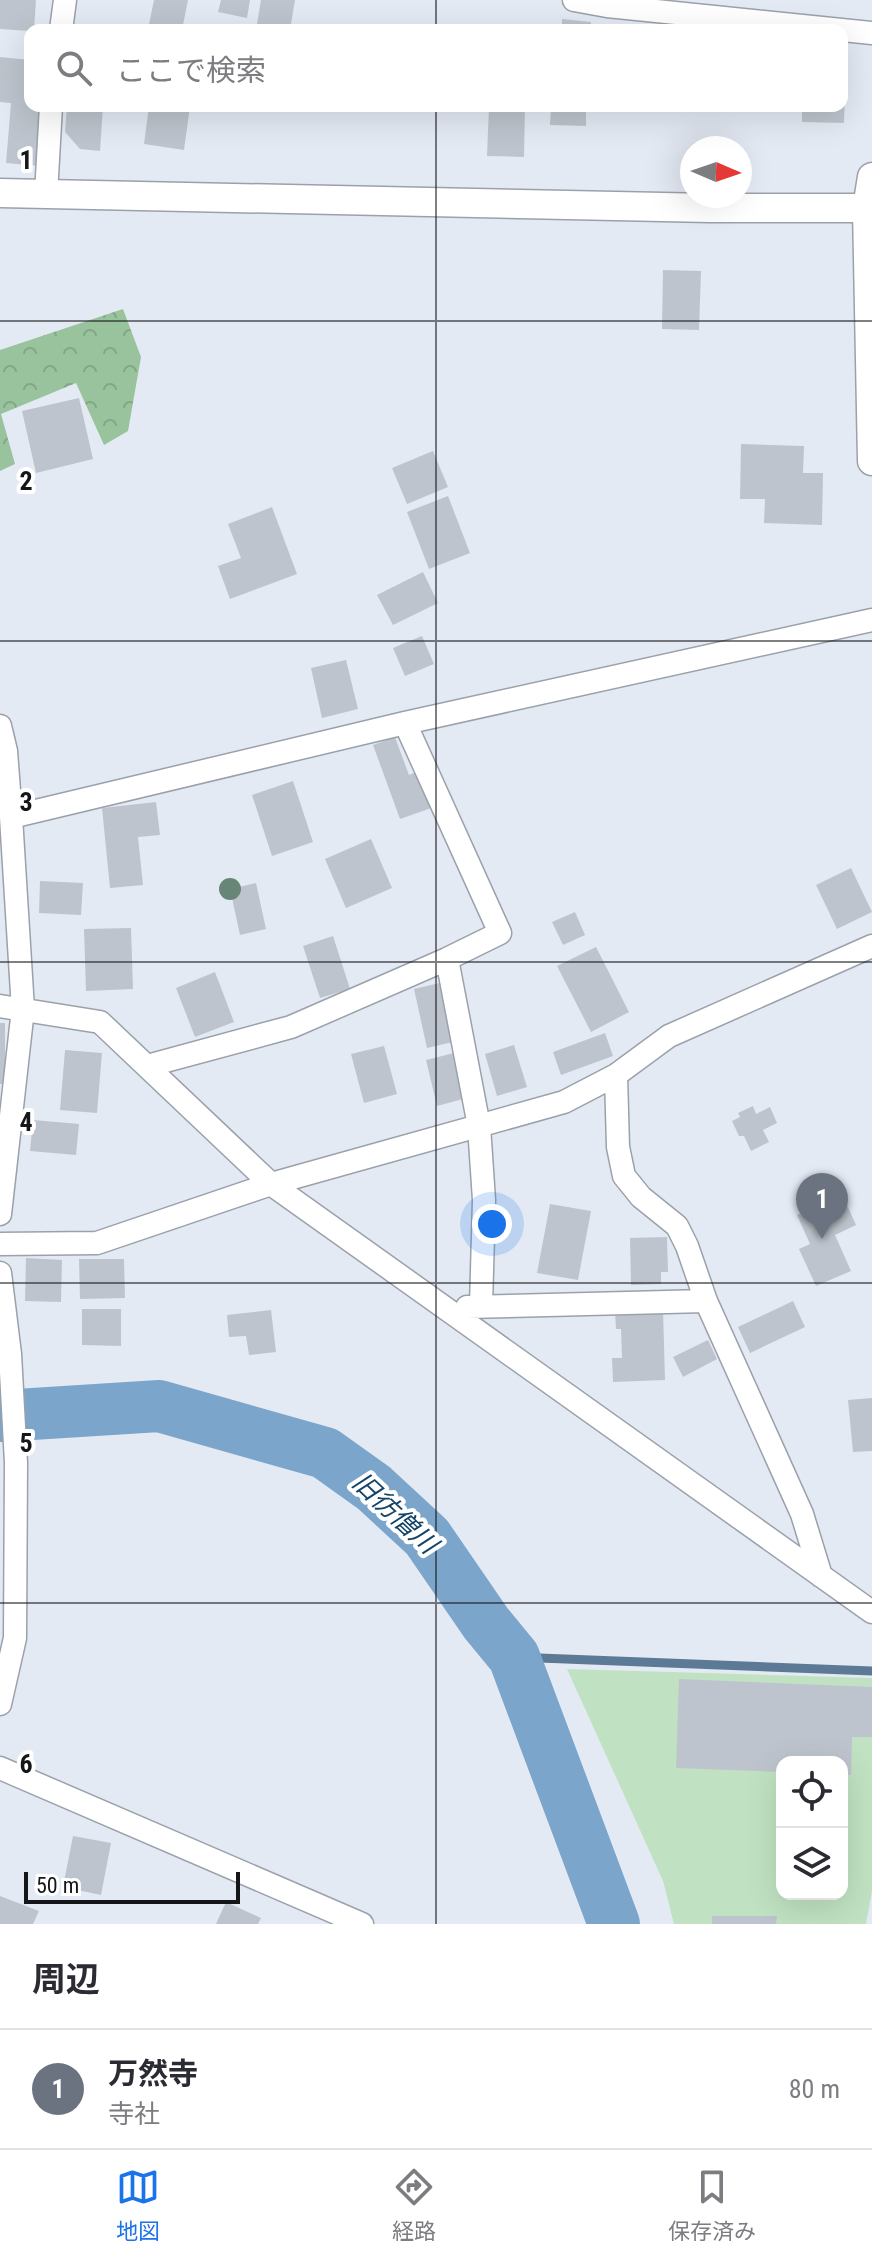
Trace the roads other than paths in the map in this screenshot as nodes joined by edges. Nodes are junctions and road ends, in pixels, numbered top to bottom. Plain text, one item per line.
1 (65, 0) edge
2 (574, 0) edge
3 (62, 24) edge
4 (784, 24) edge
5 (848, 31) edge
6 (872, 33) edge
7 (51, 112) edge
8 (872, 177) edge
9 (0, 193) edge
10 (46, 194) junction
11 (869, 208) edge
12 (872, 461) edge
13 (872, 620) edge
14 (405, 723) junction
15 (0, 726) edge
16 (11, 817) junction
17 (872, 946) edge
18 (447, 959) junction
19 (0, 1006) edge
20 (23, 1009) junction
21 (147, 1066) junction
22 (616, 1075) junction
23 (479, 1126) junction
24 (271, 1184) junction
25 (0, 1214) edge
26 (0, 1244) edge
27 (0, 1273) edge
28 (706, 1301) junction
29 (481, 1306) junction
30 (450, 1311) junction
31 (821, 1576) junction
32 (872, 1612) edge
33 (0, 1704) edge
34 (0, 1768) edge
35 (362, 1924) edge

1 - 3 street
2 - 4 street
5 - 6 street
7 - 10 street
8 - 11 street
9 - 10 street
10 - 11 street
11 - 12 street
13 - 14 street
14 - 16 street
14 - 18 street
15 - 16 street
16 - 20 street
17 - 22 street
18 - 21 street
18 - 23 street
19 - 20 street
20 - 21 street
20 - 25 street
21 - 24 street
22 - 23 street
22 - 28 street
23 - 24 street
23 - 29 street
24 - 26 street
24 - 30 street
27 - 33 street
28 - 29 street
28 - 31 street
29 - 30 street
30 - 31 street
31 - 32 street
34 - 35 street

